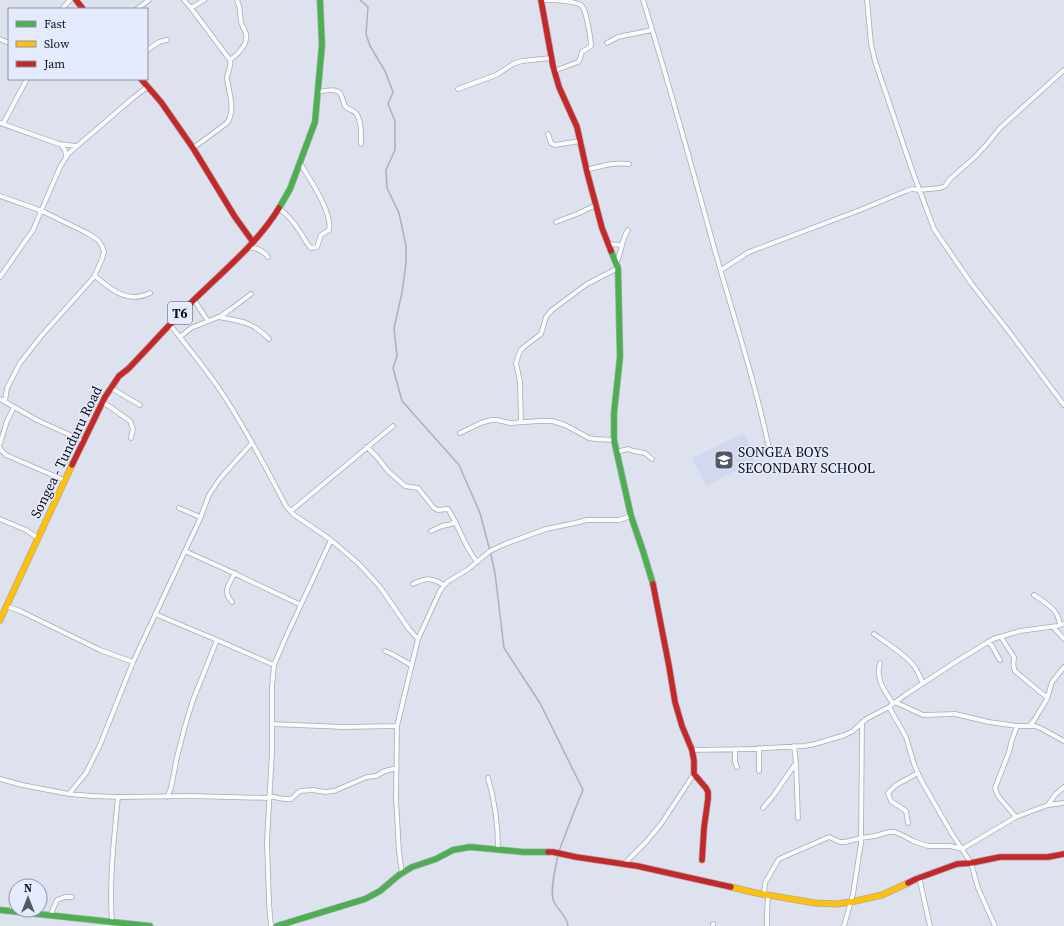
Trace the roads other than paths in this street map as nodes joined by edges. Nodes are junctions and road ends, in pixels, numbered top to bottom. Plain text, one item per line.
1 (70, 0) edge
2 (76, 0) edge
3 (149, 0) edge
4 (184, 0) edge
5 (204, 0) edge
6 (236, 0) edge
7 (320, 0) edge
8 (541, 0) edge
9 (643, 0) edge
10 (867, 0) edge
11 (63, 8) edge
12 (82, 8) edge
13 (138, 8) edge
14 (191, 8) junction
15 (652, 30) junction
16 (167, 40) dead end
17 (607, 43) dead end
18 (148, 49) edge
19 (551, 58) junction
20 (230, 60) junction
21 (1064, 70) edge
22 (554, 71) junction
23 (26, 80) edge
24 (142, 80) edge
25 (147, 87) junction
26 (458, 89) dead end
27 (318, 92) junction
28 (1, 124) edge
29 (548, 134) dead end
30 (580, 141) junction
31 (60, 144) junction
32 (361, 144) dead end
33 (76, 146) junction
34 (193, 148) junction
35 (66, 157) junction
36 (300, 162) junction
37 (629, 164) dead end
38 (586, 170) junction
39 (919, 190) junction
40 (0, 196) edge
41 (596, 205) junction
42 (278, 208) junction
43 (42, 211) junction
44 (556, 222) dead end
45 (628, 230) dead end
46 (254, 242) junction
47 (608, 244) junction
48 (622, 245) junction
49 (248, 248) junction
50 (268, 257) dead end
51 (617, 266) junction
52 (721, 270) junction
53 (95, 276) junction
54 (0, 278) edge
55 (150, 292) dead end
56 (251, 294) dead end
57 (194, 300) junction
58 (218, 317) junction
59 (208, 321) junction
60 (170, 324) junction
61 (180, 337) junction
62 (269, 340) dead end
63 (111, 388) junction
64 (0, 399) edge
65 (5, 401) junction
66 (103, 402) junction
67 (140, 405) dead end
68 (1064, 406) edge
69 (14, 407) junction
70 (521, 422) junction
71 (393, 426) dead end
72 (460, 433) dead end
73 (131, 438) dead end
74 (614, 440) junction
75 (83, 441) junction
76 (252, 443) junction
77 (0, 444) edge
78 (367, 447) junction
79 (0, 448) edge
80 (616, 452) junction
81 (770, 453) dead end
82 (652, 459) dead end
83 (64, 480) junction
84 (179, 508) dead end
85 (291, 511) junction
86 (631, 516) junction
87 (200, 517) junction
88 (0, 519) edge
89 (456, 521) junction
90 (431, 531) dead end
91 (38, 538) junction
92 (331, 540) junction
93 (185, 551) junction
94 (477, 562) junction
95 (235, 573) junction
96 (413, 584) dead end
97 (444, 585) junction
98 (1034, 595) dead end
99 (232, 602) dead end
100 (301, 605) junction
101 (6, 606) junction
102 (155, 614) junction
103 (0, 620) edge
104 (1062, 625) edge
105 (1053, 627) junction
106 (874, 634) dead end
107 (1000, 637) junction
108 (418, 639) junction
109 (1064, 639) edge
110 (217, 640) junction
111 (989, 641) junction
112 (384, 651) dead end
113 (1000, 660) dead end
114 (133, 662) junction
115 (880, 663) dead end
116 (274, 664) junction
117 (411, 665) junction
118 (1064, 667) edge
119 (923, 683) junction
120 (1047, 697) junction
121 (892, 704) junction
122 (862, 722) junction
123 (272, 724) junction
124 (397, 726) junction
125 (1016, 726) junction
126 (1029, 726) junction
127 (1064, 741) edge
128 (794, 746) junction
129 (759, 748) junction
130 (735, 749) junction
131 (692, 750) junction
132 (796, 763) junction
133 (737, 767) dead end
134 (397, 768) junction
135 (759, 771) dead end
136 (918, 773) junction
137 (694, 774) junction
138 (488, 778) dead end
139 (0, 779) edge
140 (1064, 787) edge
141 (69, 794) junction
142 (118, 797) junction
143 (269, 797) junction
144 (167, 798) junction
145 (1064, 803) edge
146 (1048, 805) junction
147 (763, 808) dead end
148 (1016, 817) junction
149 (798, 818) dead end
150 (908, 823) dead end
151 (861, 838) junction
152 (498, 850) junction
153 (962, 850) junction
154 (1064, 854) edge
155 (702, 860) dead end
156 (971, 863) junction
157 (624, 864) junction
158 (402, 873) junction
159 (919, 877) junction
160 (766, 895) junction
161 (72, 897) dead end
162 (851, 902) junction
163 (50, 916) joint
164 (112, 922) junction
165 (150, 926) edge
166 (271, 926) edge
167 (277, 926) edge
168 (767, 926) edge
169 (844, 926) edge
170 (930, 926) edge
171 (995, 926) edge

1 - 11 street
2 - 12 main road
3 - 13 street
4 - 14 street
5 - 14 street
6 - 20 street
7 - 27 main road, Songea - Tunduru Road / T6
8 - 19 main road
8 - 22 street
9 - 15 street
10 - 39 street
14 - 20 street
15 - 17 street
15 - 52 street
16 - 18 street
19 - 22 main road
19 - 26 street
20 - 34 street
21 - 39 street
22 - 30 main road
23 - 28 street
24 - 25 main road
25 - 33 street
25 - 34 main road
27 - 32 street
27 - 36 main road, Songea - Tunduru Road / T6
28 - 31 street
29 - 30 street
30 - 38 main road
31 - 33 street
31 - 35 street
33 - 35 street
34 - 46 main road
35 - 43 street
36 - 42 main road, Songea - Tunduru Road / T6
36 - 42 street
37 - 38 street
38 - 41 main road
39 - 52 street
39 - 68 street
40 - 43 street
41 - 44 street
41 - 47 main road
42 - 46 main road, Songea - Tunduru Road / T6
43 - 53 street
43 - 54 street
45 - 48 street
46 - 49 main road, Songea - Tunduru Road / T6
47 - 48 street
47 - 51 main road
48 - 51 street
49 - 50 street
49 - 57 main road, Songea - Tunduru Road / T6
51 - 70 street
51 - 74 main road
52 - 81 street
53 - 55 street
53 - 65 street
56 - 58 street
57 - 59 street
57 - 60 main road, Songea - Tunduru Road / T6
58 - 59 street
58 - 62 street
59 - 61 street
60 - 61 street
60 - 63 main road, Songea - Tunduru Road / T6
61 - 76 street
63 - 66 main road, Songea - Tunduru Road / T6
63 - 67 street
64 - 65 street
65 - 69 street
66 - 73 street
66 - 75 main road, Songea - Tunduru Road / T6
69 - 75 street
69 - 77 street
70 - 72 street
70 - 74 street
71 - 78 street
74 - 80 main road
75 - 83 main road, Songea - Tunduru Road / T6
76 - 85 street
76 - 87 street
78 - 85 street
78 - 89 street
79 - 83 street
80 - 82 street
80 - 86 main road
83 - 91 main road, Songea - Tunduru Road / T6
84 - 87 street
85 - 92 street
86 - 94 street
86 - 131 main road
87 - 93 street
88 - 91 street
89 - 90 street
89 - 94 street
91 - 101 main road, Songea - Tunduru Road / T6
92 - 100 street
92 - 108 street
93 - 95 street
93 - 102 street
94 - 97 street
95 - 99 street
95 - 100 street
96 - 97 street
97 - 108 street
98 - 104 street
100 - 116 street
101 - 103 main road, Songea - Tunduru Road / T6
101 - 114 street
102 - 110 street
102 - 114 street
104 - 105 street
105 - 107 street
105 - 109 street
106 - 119 street
107 - 111 street
107 - 120 street
108 - 117 street
110 - 116 street
110 - 144 street
111 - 113 street
111 - 119 street
112 - 117 street
114 - 141 street
115 - 121 street
116 - 123 street
117 - 124 street
118 - 120 street
119 - 121 street
120 - 126 street
121 - 122 street
121 - 125 street
121 - 136 street
122 - 128 street
122 - 151 street
123 - 124 street
123 - 143 street
124 - 134 street
125 - 126 street
125 - 148 street
126 - 127 street
128 - 129 street
128 - 132 street
129 - 130 street
129 - 135 street
130 - 131 street
130 - 133 street
131 - 137 main road
132 - 147 street
132 - 149 street
134 - 143 street
134 - 158 street
136 - 150 street
136 - 153 street
137 - 155 main road
137 - 157 street
138 - 152 street
139 - 141 street
140 - 146 street
141 - 142 street
142 - 144 street
142 - 164 street
143 - 144 street
143 - 166 street
145 - 146 street
146 - 148 street
148 - 153 street
151 - 153 street
151 - 160 street
151 - 162 street
152 - 157 main road
152 - 158 main road
153 - 156 street
154 - 156 main road
156 - 159 main road
156 - 171 street
157 - 160 main road
158 - 167 main road
159 - 162 main road
159 - 170 street
160 - 162 main road
160 - 168 street
161 - 163 street
162 - 169 street
163 - 164 main road
164 - 165 main road

